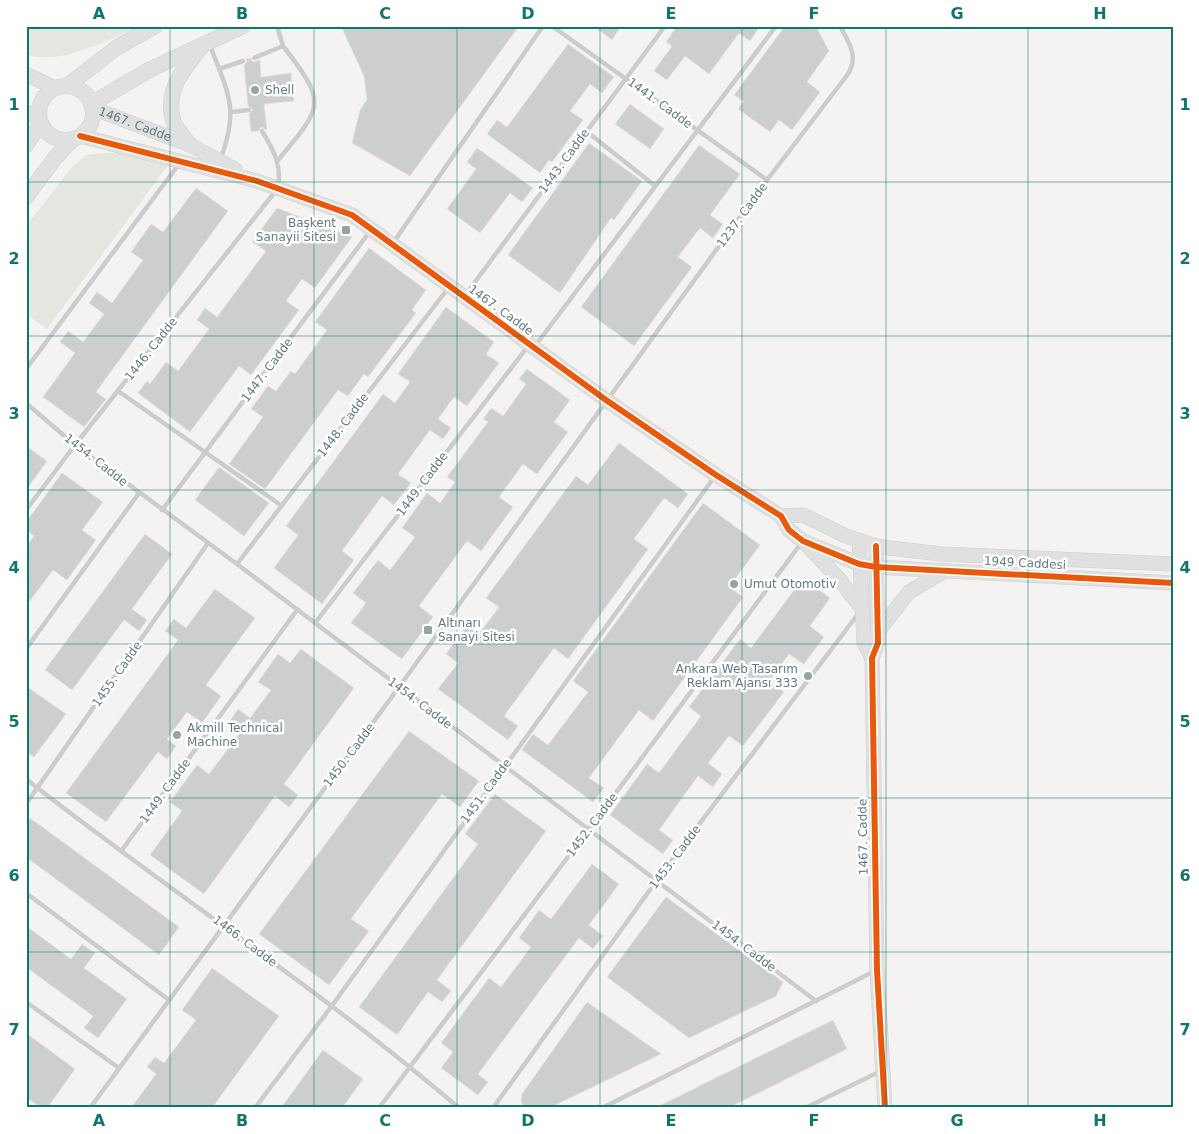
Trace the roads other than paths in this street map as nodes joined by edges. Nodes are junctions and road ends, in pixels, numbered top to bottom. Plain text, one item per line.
1 (156, 26) edge
2 (243, 26) edge
3 (277, 26) edge
4 (544, 26) edge
5 (552, 26) edge
6 (665, 26) edge
7 (776, 26) edge
8 (840, 26) edge
9 (207, 42) junction
10 (283, 46) junction
11 (254, 58) dead end
12 (243, 61) dead end
13 (219, 69) junction
14 (26, 74) edge
15 (626, 79) junction
16 (61, 87) junction
17 (92, 106) junction
18 (249, 110) dead end
19 (232, 112) junction
20 (35, 118) edge
21 (697, 130) junction
22 (262, 131) dead end
23 (586, 131) junction
24 (77, 137) junction
25 (26, 145) edge
26 (190, 145) junction
27 (181, 160) junction
28 (278, 160) junction
29 (220, 161) junction
30 (767, 180) junction
31 (258, 181) junction
32 (654, 185) junction
33 (278, 188) junction
34 (26, 197) edge
35 (371, 229) junction
36 (392, 244) junction
37 (450, 286) junction
38 (464, 296) junction
39 (532, 345) junction
40 (26, 369) edge
41 (118, 390) junction
42 (606, 400) junction
43 (26, 403) edge
44 (75, 445) junction
45 (206, 451) junction
46 (716, 475) junction
47 (139, 493) junction
48 (282, 506) junction
49 (26, 510) edge
50 (162, 510) junction
51 (781, 516) junction
52 (858, 540) junction
53 (803, 541) junction
54 (208, 543) junction
55 (876, 546) junction
56 (237, 564) junction
57 (859, 564) junction
58 (1173, 564) edge
59 (876, 567) junction
60 (947, 570) junction
61 (1173, 583) edge
62 (862, 608) junction
63 (297, 610) junction
64 (316, 623) junction
65 (878, 633) junction
66 (26, 648) edge
67 (872, 658) junction
68 (399, 687) junction
69 (504, 766) junction
70 (26, 779) edge
71 (38, 788) junction
72 (26, 804) edge
73 (589, 830) junction
74 (122, 850) junction
75 (658, 880) junction
76 (26, 893) edge
77 (223, 924) junction
78 (877, 970) junction
79 (169, 1000) junction
80 (816, 1001) junction
81 (26, 1002) edge
82 (331, 1007) junction
83 (410, 1066) junction
84 (118, 1068) junction
85 (882, 1070) junction
86 (90, 1108) edge
87 (255, 1108) edge
88 (378, 1108) edge
89 (459, 1108) edge
90 (493, 1108) edge
91 (602, 1108) edge
92 (805, 1108) edge
93 (885, 1108) edge

1 - 16 main road
2 - 9 main road
3 - 10 lane
4 - 36 lane
5 - 15 lane, 1441. Cadde
6 - 15 lane, 1443. Cadde
7 - 21 lane, 1449. Cadde
8 - 30 lane, 1237. Cadde
9 - 13 lane
9 - 17 main road
9 - 26 main road
10 - 11 lane
10 - 28 lane
12 - 13 lane
13 - 19 lane
14 - 16 street, 1467. Cadde
15 - 21 lane, 1441. Cadde
15 - 23 lane, 1443. Cadde
16 - 17 main road, 1467. Cadde
16 - 20 main road
17 - 24 main road, 1467. Cadde
17 - 26 street, 1467. Cadde
18 - 19 lane
19 - 29 lane
20 - 24 main road, 1467. Cadde
20 - 25 main road
21 - 30 lane, 1441. Cadde
21 - 32 lane, 1449. Cadde
22 - 28 lane
23 - 32 lane
23 - 38 lane, 1443. Cadde
24 - 27 street, 1467. Cadde
24 - 34 main road
26 - 29 street, 1467. Cadde
27 - 31 street, 1467. Cadde
27 - 40 lane
28 - 33 lane
29 - 31 street, 1467. Cadde
30 - 42 lane, 1237. Cadde
31 - 33 street, 1467. Cadde
32 - 39 lane, 1449. Cadde
33 - 35 street, 1467. Cadde
33 - 41 lane, 1446. Cadde
35 - 36 street, 1467. Cadde
35 - 45 lane, 1447. Cadde
36 - 37 street, 1467. Cadde
37 - 38 street, 1467. Cadde
37 - 48 lane, 1448. Cadde
38 - 39 street, 1467. Cadde
39 - 42 street, 1467. Cadde
39 - 64 lane, 1449. Cadde
41 - 44 lane, 1446. Cadde
41 - 45 lane
42 - 46 street, 1467. Cadde
42 - 68 lane, 1450. Cadde
43 - 44 lane, 1454. Cadde
44 - 47 lane, 1454. Cadde
44 - 49 lane, 1446. Cadde
45 - 48 lane
45 - 50 lane, 1447. Cadde
46 - 51 street, 1467. Cadde
46 - 69 lane, 1451. Cadde
47 - 50 lane, 1454. Cadde
47 - 66 lane
48 - 56 lane, 1448. Cadde
50 - 54 lane, 1454. Cadde
51 - 52 street
51 - 53 street, 1467. Cadde
52 - 55 street
52 - 57 street, 1467. Cadde
53 - 57 street, 1467. Cadde
53 - 62 street
53 - 73 lane, 1452. Cadde
54 - 56 lane, 1454. Cadde
54 - 71 lane, 1455. Cadde
55 - 58 street, 1949 Caddesi
55 - 59 street, 1467. Cadde
56 - 63 lane, 1454. Cadde
57 - 59 street, 1467. Cadde
57 - 62 street, 1467. Cadde
59 - 60 street, 1949 Caddesi
59 - 65 street, 1467. Cadde
60 - 61 street, 1949 Caddesi
60 - 65 street
62 - 67 street, 1467. Cadde
62 - 75 lane, 1453. Cadde
63 - 64 lane, 1454. Cadde
63 - 74 lane, 1449. Cadde
64 - 68 lane, 1454. Cadde
65 - 67 street, 1467. Cadde
67 - 78 street, 1467. Cadde
68 - 69 lane, 1454. Cadde
68 - 77 lane, 1450. Cadde
69 - 73 lane, 1454. Cadde
69 - 82 lane, 1451. Cadde
70 - 71 lane, 1466. Cadde
71 - 72 lane, 1455. Cadde
71 - 74 lane, 1466. Cadde
73 - 75 lane, 1454. Cadde
73 - 83 lane, 1452. Cadde
74 - 77 lane, 1466. Cadde
75 - 80 lane, 1454. Cadde
75 - 90 lane, 1453. Cadde
76 - 79 lane
77 - 79 lane, 1450. Cadde
77 - 82 lane, 1466. Cadde
78 - 80 lane
78 - 85 street, 1467. Cadde
79 - 84 lane, 1450. Cadde
80 - 91 lane
81 - 84 lane
82 - 83 lane, 1466. Cadde
82 - 87 lane, 1451. Cadde
83 - 88 lane, 1452. Cadde
83 - 89 lane, 1466. Cadde
84 - 86 lane, 1450. Cadde
85 - 92 lane
85 - 93 street, 1467. Cadde

